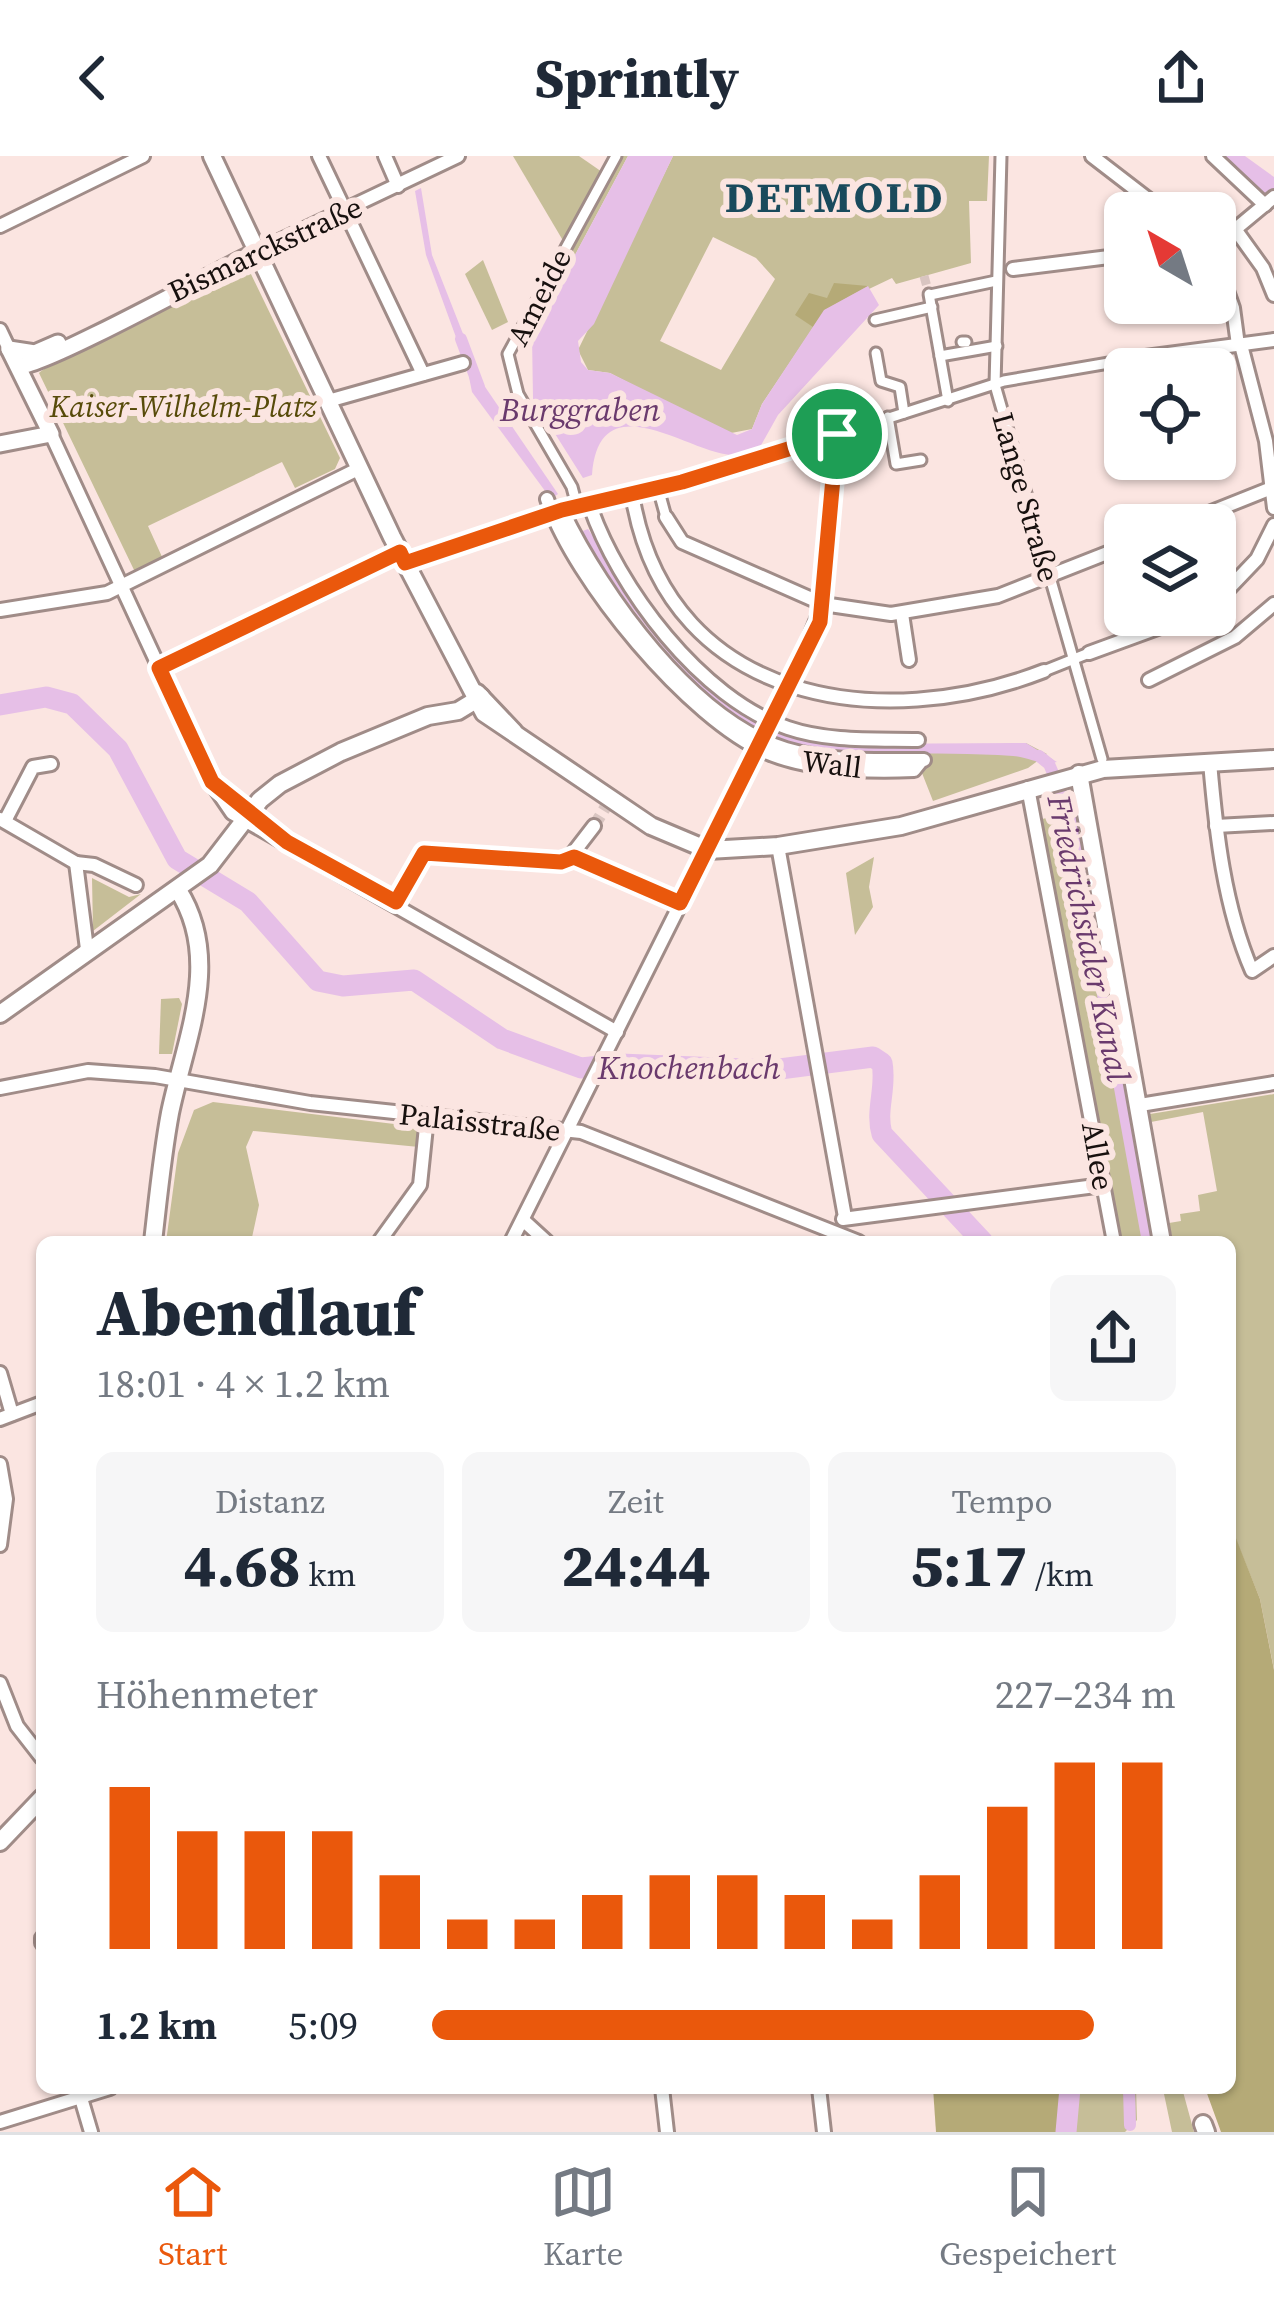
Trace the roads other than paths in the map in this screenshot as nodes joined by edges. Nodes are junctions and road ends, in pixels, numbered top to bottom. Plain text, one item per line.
1 (143, 156) edge
2 (212, 156) edge
3 (319, 156) edge
4 (385, 156) edge
5 (458, 156) edge
6 (616, 156) edge
7 (1001, 156) edge
8 (1092, 156) edge
9 (1214, 156) edge
10 (398, 186) junction
11 (1139, 192) edge
12 (1271, 200) edge
13 (345, 211) junction
14 (0, 226) edge
15 (1236, 228) edge
16 (1236, 230) edge
17 (256, 252) junction
18 (1104, 258) edge
19 (1013, 269) joint
20 (996, 277) junction
21 (1274, 296) edge
22 (930, 298) junction
23 (881, 304) dead end
24 (1236, 324) edge
25 (0, 330) edge
26 (1274, 340) edge
27 (71, 343) junction
28 (1239, 345) junction
29 (997, 346) junction
30 (1216, 348) edge
31 (10, 349) junction
32 (876, 353) dead end
33 (940, 356) junction
34 (463, 363) dead end
35 (1104, 363) edge
36 (20, 366) junction
37 (423, 374) junction
38 (995, 385) junction
39 (948, 400) junction
40 (328, 401) junction
41 (904, 412) junction
42 (887, 418) junction
43 (51, 434) junction
44 (837, 434) junction
45 (0, 444) edge
46 (921, 460) dead end
47 (360, 469) junction
48 (658, 488) junction
49 (1273, 488) edge
50 (548, 499) dead end
51 (633, 499) junction
52 (588, 503) junction
53 (1232, 504) edge
54 (1274, 508) edge
55 (557, 512) junction
56 (665, 517) joint
57 (1272, 535) edge
58 (1104, 555) edge
59 (402, 558) junction
60 (1049, 577) junction
61 (1236, 581) edge
62 (122, 586) junction
63 (824, 604) junction
64 (1274, 604) edge
65 (0, 610) edge
66 (902, 614) junction
67 (1135, 636) edge
68 (1088, 653) joint
69 (1073, 659) junction
70 (909, 660) dead end
71 (159, 668) junction
72 (1045, 671) joint
73 (1149, 680) dead end
74 (787, 688) junction
75 (476, 695) junction
76 (763, 733) junction
77 (918, 740) dead end
78 (1274, 759) edge
79 (925, 760) dead end
80 (1210, 762) junction
81 (51, 764) dead end
82 (1103, 764) junction
83 (1064, 778) junction
84 (1028, 788) junction
85 (247, 817) junction
86 (3, 820) edge
87 (1274, 824) edge
88 (594, 826) tunnel mouth
89 (1216, 826) junction
90 (778, 846) junction
91 (708, 850) junction
92 (567, 860) junction
93 (76, 863) junction
94 (136, 885) dead end
95 (178, 890) junction
96 (396, 902) junction
97 (680, 903) junction
98 (87, 949) junction
99 (1274, 956) edge
100 (0, 1014) edge
101 (617, 1032) junction
102 (182, 1081) junction
103 (1274, 1083) edge
104 (0, 1088) edge
105 (1140, 1106) junction
106 (427, 1118) junction
107 (568, 1131) junction
108 (948, 1185) dead end
109 (1103, 1185) junction
110 (946, 1204) junction
111 (845, 1217) junction
112 (523, 1220) junction
113 (834, 1232) junction
114 (153, 1236) edge
115 (383, 1236) edge
116 (515, 1236) edge
117 (540, 1236) edge
118 (844, 1236) edge
119 (1113, 1236) edge
120 (1161, 1236) edge
121 (0, 1373) edge
122 (36, 1405) edge
123 (6, 1416) edge
124 (0, 1464) edge
125 (0, 1545) edge
126 (0, 1683) edge
127 (36, 1750) edge
128 (36, 1804) edge
129 (0, 1842) edge
130 (77, 2094) edge
131 (80, 2094) edge
132 (663, 2094) edge
133 (820, 2094) edge
134 (0, 2122) edge
135 (91, 2132) edge
136 (667, 2132) edge
137 (824, 2132) edge

1 - 14 street
2 - 17 main road
3 - 13 street
4 - 10 street
5 - 10 street, Bismarckstraße
6 - 52 street, Ameide
7 - 20 street, Lange Straße
8 - 11 street
9 - 12 street
10 - 13 street, Bismarckstraße
12 - 15 street
13 - 17 street, Bismarckstraße
13 - 37 street
16 - 21 street
17 - 27 street, Bismarckstraße
17 - 40 main road
18 - 19 street
19 - 20 street
20 - 22 street
20 - 29 street, Lange Straße
22 - 23 street
22 - 33 street
24 - 28 street
25 - 31 street
26 - 28 street
27 - 31 street, Bismarckstraße
27 - 36 street, Bismarckstraße
28 - 30 street
28 - 49 street
29 - 33 street
29 - 38 street, Lange Straße
31 - 36 street
32 - 41 street
33 - 39 street
34 - 37 street
35 - 38 street
36 - 43 street
37 - 40 street
38 - 39 street
38 - 60 street, Lange Straße
39 - 41 street
40 - 47 main road
41 - 42 street
42 - 44 street
42 - 46 street
43 - 45 street
43 - 62 street
44 - 48 street
44 - 63 street
47 - 59 main road
47 - 62 street
48 - 51 street
48 - 56 street
49 - 53 street
49 - 54 street
50 - 55 street, Wall
51 - 52 street
51 - 74 street
52 - 55 street
52 - 76 street
55 - 59 street
55 - 76 street, Wall
56 - 63 street
57 - 61 street
58 - 60 street
59 - 71 street
59 - 75 main road
60 - 66 street
60 - 69 street, Lange Straße
62 - 65 street
62 - 71 street
63 - 66 street
63 - 74 street
64 - 73 street
66 - 70 street
67 - 68 street
68 - 69 street
69 - 72 street
69 - 82 street, Lange Straße
71 - 85 street
72 - 74 street
74 - 76 street
75 - 85 main road
75 - 91 main road
76 - 77 street
76 - 79 street, Wall
76 - 91 street
78 - 80 main road
80 - 82 main road
80 - 89 street
81 - 86 street
82 - 83 main road
83 - 84 main road
83 - 105 main road
84 - 90 main road
84 - 109 street, Allee
85 - 95 main road
85 - 96 street
86 - 93 street
87 - 89 street
88 - 92 street
89 - 99 street
90 - 91 main road
90 - 111 street
91 - 97 street
92 - 96 street
92 - 97 street
93 - 94 street
93 - 98 street
95 - 98 main road
95 - 102 main road
96 - 101 street
97 - 101 street
98 - 100 main road
101 - 107 street
102 - 104 street, Palaisstraße
102 - 106 street, Palaisstraße
102 - 114 main road
103 - 105 street
105 - 120 main road
106 - 107 street, Palaisstraße
106 - 115 street
107 - 112 street
107 - 113 street, Palaisstraße
108 - 110 street
109 - 110 street
109 - 119 street, Allee
110 - 111 street
111 - 113 street
112 - 116 street
112 - 117 street
113 - 118 street, Palaisstraße
121 - 123 street
122 - 123 street
124 - 125 street
126 - 127 street
128 - 129 main road
130 - 134 street
131 - 135 street
132 - 136 street
133 - 137 street

